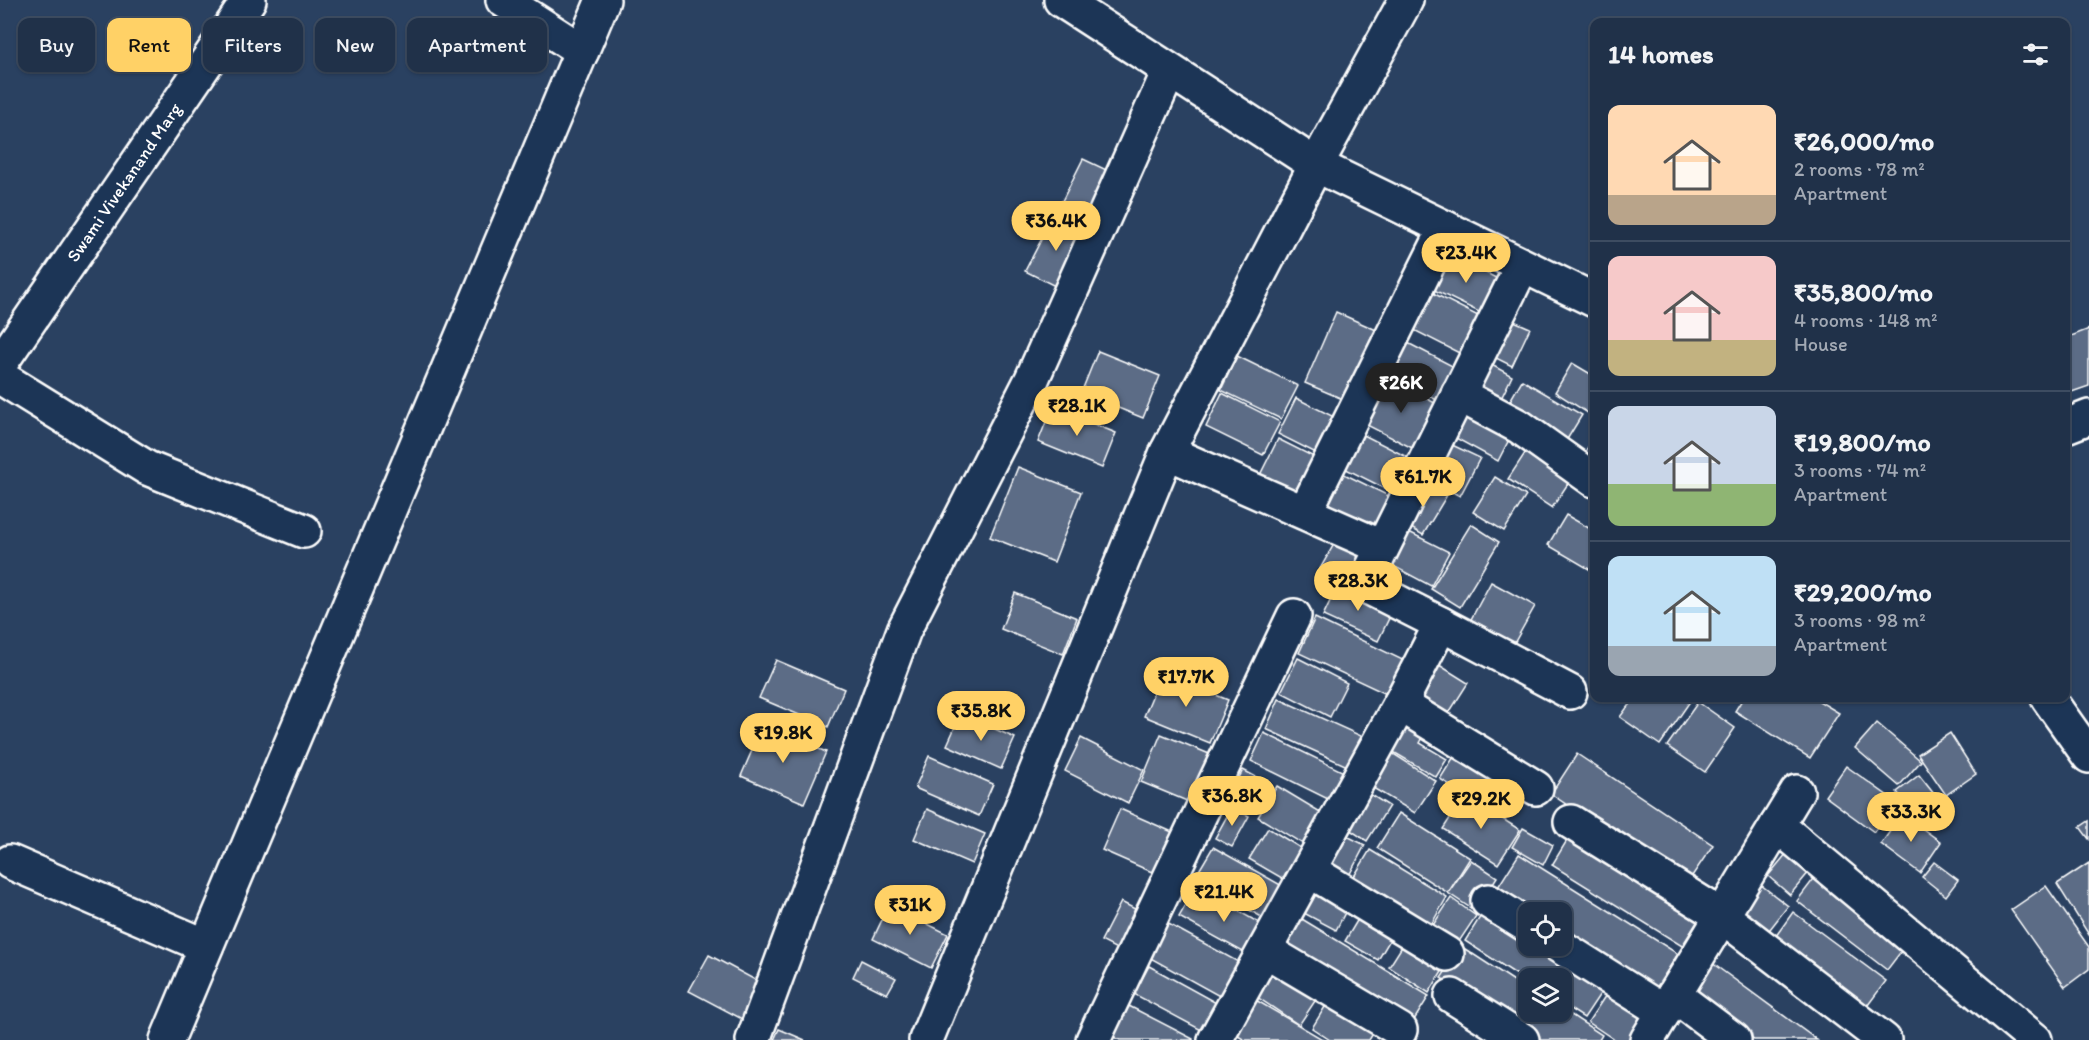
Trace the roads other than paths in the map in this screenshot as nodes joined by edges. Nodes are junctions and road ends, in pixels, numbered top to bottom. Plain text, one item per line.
1 (249, 0) edge
2 (503, 0) edge
3 (603, 0) edge
4 (1061, 0) edge
5 (1406, 0) edge
6 (582, 51) junction
7 (1169, 71) junction
8 (1316, 165) junction
9 (1446, 228) junction
10 (1522, 266) junction
11 (1590, 298) edge
12 (0, 364) edge
13 (0, 377) edge
14 (1458, 394) junction
15 (2089, 417) edge
16 (2070, 424) edge
17 (1167, 452) junction
18 (1590, 477) edge
19 (1305, 512) junction
20 (304, 531) dead end
21 (1382, 547) junction
22 (1294, 616) dead end
23 (1441, 624) junction
24 (1570, 692) dead end
25 (2051, 702) edge
26 (1400, 704) junction
27 (2089, 756) edge
28 (1536, 788) dead end
29 (1797, 792) dead end
30 (1571, 822) dead end
31 (1777, 825) junction
32 (10, 862) dead end
33 (1309, 870) junction
34 (1488, 901) dead end
35 (1722, 916) junction
36 (1518, 920) edge
37 (206, 946) junction
38 (1265, 950) junction
39 (1572, 952) edge
40 (1447, 954) dead end
41 (1452, 996) dead end
42 (1669, 1003) junction
43 (1400, 1030) dead end
44 (166, 1040) edge
45 (753, 1040) edge
46 (926, 1040) edge
47 (1094, 1040) edge
48 (1215, 1040) edge
49 (1522, 1040) edge
50 (1647, 1040) edge
51 (1734, 1040) edge
52 (1884, 1040) edge
53 (2036, 1040) edge

1 - 12 street, Swami Vivekanand Marg
2 - 6 street
3 - 6 street
4 - 7 street
5 - 8 street
6 - 37 street
7 - 8 street
7 - 45 street
8 - 9 street
8 - 17 street
9 - 10 street
9 - 19 street
10 - 11 street
10 - 14 street
13 - 20 street
14 - 18 street
14 - 21 street
15 - 16 street
17 - 19 street
17 - 46 street
19 - 21 street
21 - 23 street
22 - 47 street
23 - 24 street
23 - 26 street
25 - 27 street
26 - 28 street
26 - 33 street
29 - 31 street
30 - 35 street
31 - 35 street
31 - 53 street
32 - 37 street
33 - 38 street
33 - 40 street
34 - 36 street
35 - 42 street
35 - 52 street
37 - 44 street
38 - 43 street
38 - 48 street
39 - 42 street
41 - 49 street
42 - 50 street
42 - 51 street

